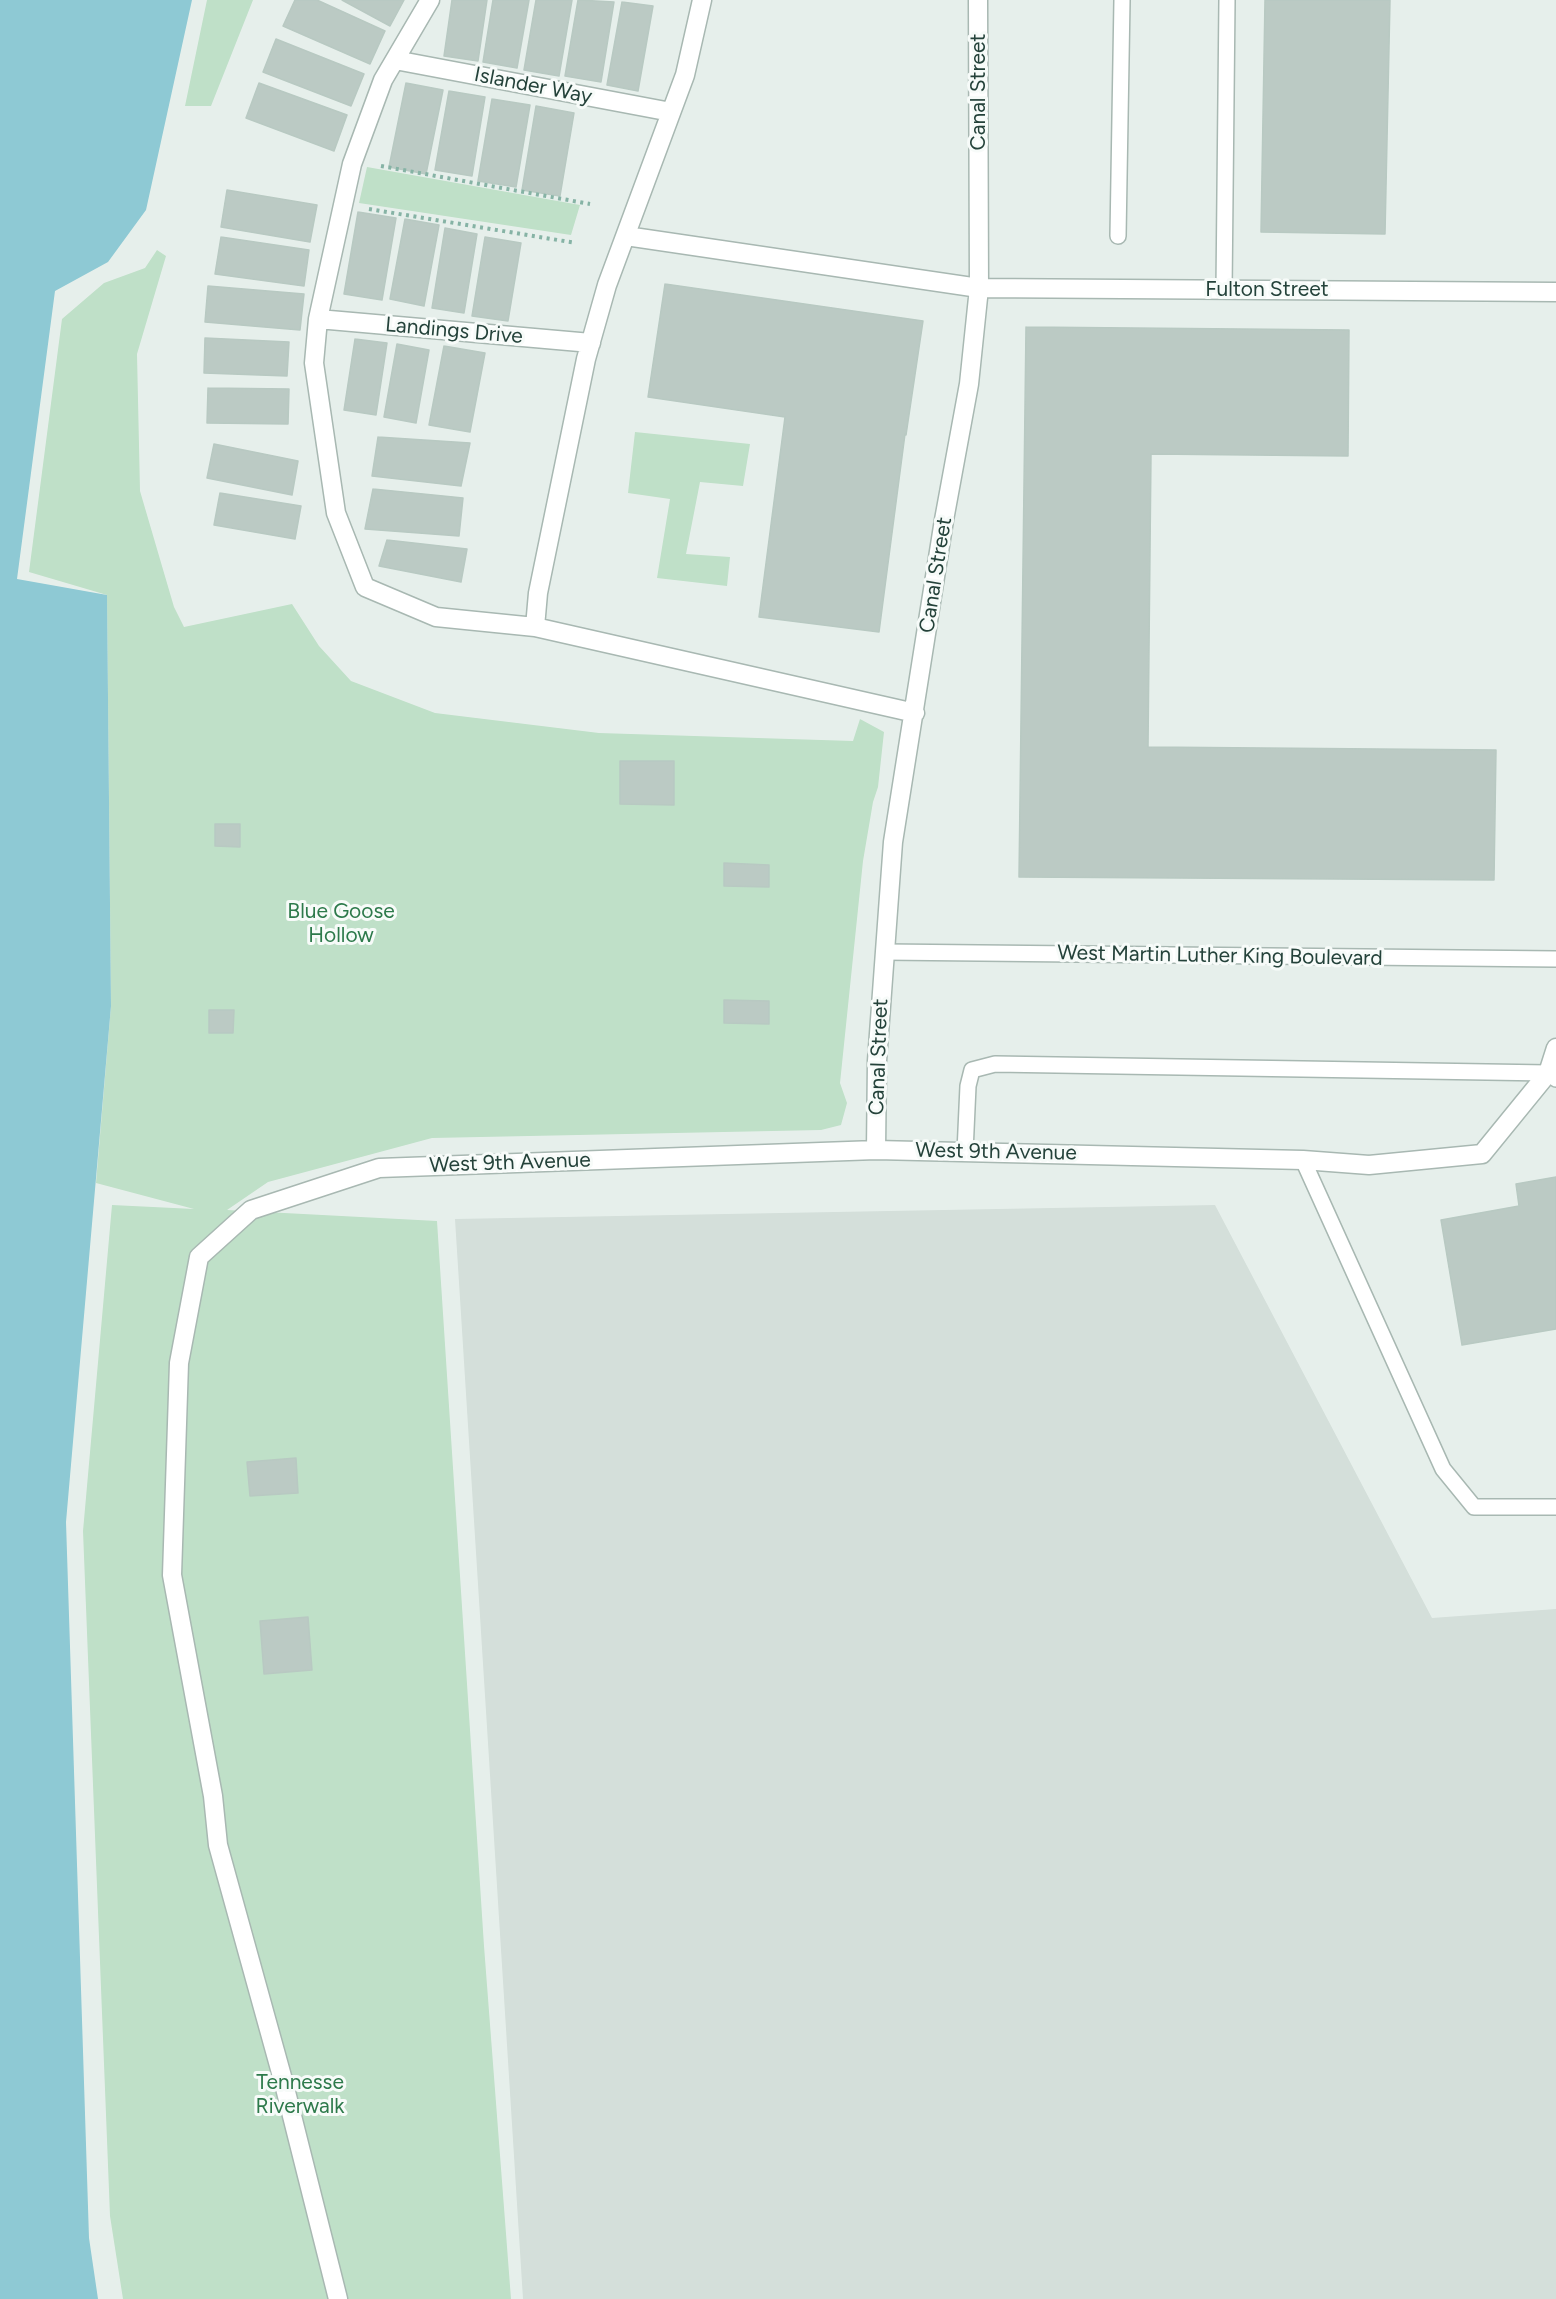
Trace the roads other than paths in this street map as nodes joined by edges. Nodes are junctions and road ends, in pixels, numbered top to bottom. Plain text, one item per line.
1 (430, 0) edge
2 (702, 0) edge
3 (978, 0) edge
4 (1122, 0) edge
5 (1227, 0) edge
6 (395, 60) junction
7 (671, 112) junction
8 (626, 236) junction
9 (1118, 236) dead end
10 (979, 288) junction
11 (1224, 290) junction
12 (1556, 292) edge
13 (318, 319) junction
14 (591, 343) junction
15 (536, 627) junction
16 (915, 713) junction
17 (884, 952) junction
18 (1556, 959) edge
19 (1556, 1048) edge
20 (1552, 1076) edge
21 (876, 1149) junction
22 (965, 1152) junction
23 (1303, 1160) junction
24 (1556, 1508) edge
25 (338, 2299) edge

1 - 6 street
2 - 7 street
3 - 10 street, Canal Street
4 - 9 lane
5 - 11 lane
6 - 7 street, Islander Way
6 - 13 street
7 - 8 street
8 - 10 street, Fulton Street
8 - 14 street
10 - 11 street, Fulton Street
10 - 16 street, Canal Street
11 - 12 street, Fulton Street
13 - 14 street, Landings Drive
13 - 15 street
14 - 15 street
15 - 16 street
16 - 17 street, Canal Street
17 - 18 lane, West Martin Luther King Boulevard
17 - 21 street, Canal Street
19 - 20 street, West 9th Avenue
20 - 22 lane
20 - 23 street, West 9th Avenue
21 - 22 street, West 9th Avenue
21 - 25 street, West 9th Avenue
22 - 23 street, West 9th Avenue
23 - 24 lane

